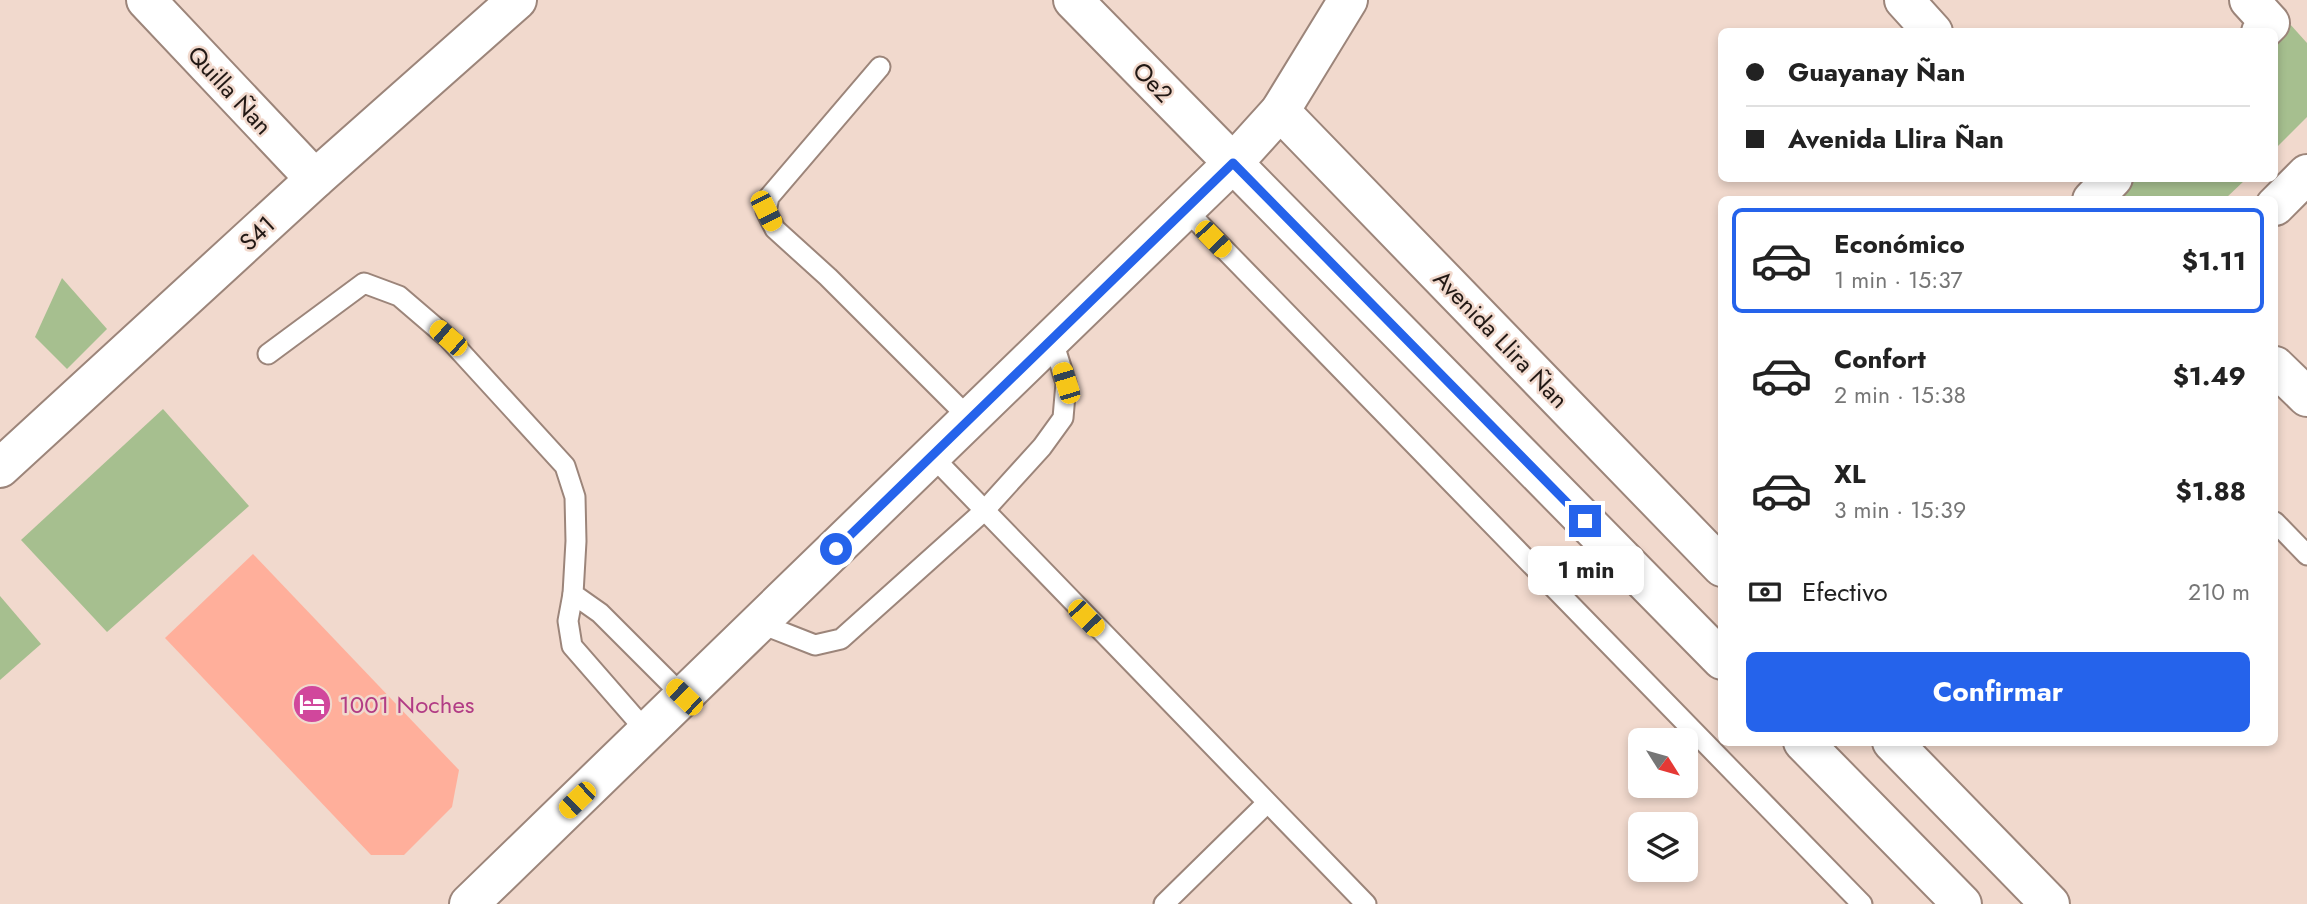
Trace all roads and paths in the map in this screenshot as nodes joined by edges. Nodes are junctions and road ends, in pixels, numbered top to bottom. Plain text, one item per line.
1 (146, 0) edge
2 (517, 0) edge
3 (1073, 0) edge
4 (1348, 0) edge
5 (1904, 0) edge
6 (2249, 0) edge
7 (1929, 28) edge
8 (2265, 28) edge
9 (880, 67) dead end
10 (1280, 111) junction
11 (1233, 163) junction
12 (2307, 174) edge
13 (315, 179) junction
14 (2075, 182) edge
15 (2109, 182) edge
16 (2087, 196) edge
17 (2095, 196) edge
18 (2278, 203) edge
19 (1186, 209) junction
20 (1052, 338) junction
21 (268, 354) dead end
22 (2278, 369) edge
23 (2307, 397) edge
24 (970, 418) junction
25 (932, 456) junction
26 (0, 468) edge
27 (984, 511) junction
28 (2278, 525) edge
29 (2307, 555) edge
30 (1718, 562) edge
31 (573, 594) junction
32 (759, 623) junction
33 (1718, 656) edge
34 (684, 697) junction
35 (647, 732) junction
36 (1807, 746) edge
37 (1896, 746) edge
38 (1267, 803) junction
39 (469, 904) edge
40 (1164, 904) edge
41 (1366, 904) edge
42 (1862, 904) edge
43 (1962, 904) edge
44 (2050, 904) edge

1 - 13 street, Quilla Ñan
2 - 13 street, S41
3 - 11 street, Oe2
4 - 10 street
5 - 7 street
6 - 8 street
9 - 24 lane
10 - 11 street
10 - 30 street, Avenida Llira Ñan
11 - 19 street
11 - 33 street
12 - 18 street
13 - 26 street, S41
14 - 16 street
15 - 17 street
19 - 20 street
19 - 42 lane
20 - 24 street
20 - 27 lane
21 - 31 lane
22 - 23 street
24 - 25 street
25 - 27 lane
25 - 32 street
27 - 32 lane
27 - 38 lane
28 - 29 lane
31 - 34 lane
31 - 35 lane
32 - 34 street
34 - 35 street
35 - 39 street
36 - 43 street
37 - 44 street
38 - 40 lane
38 - 41 lane

